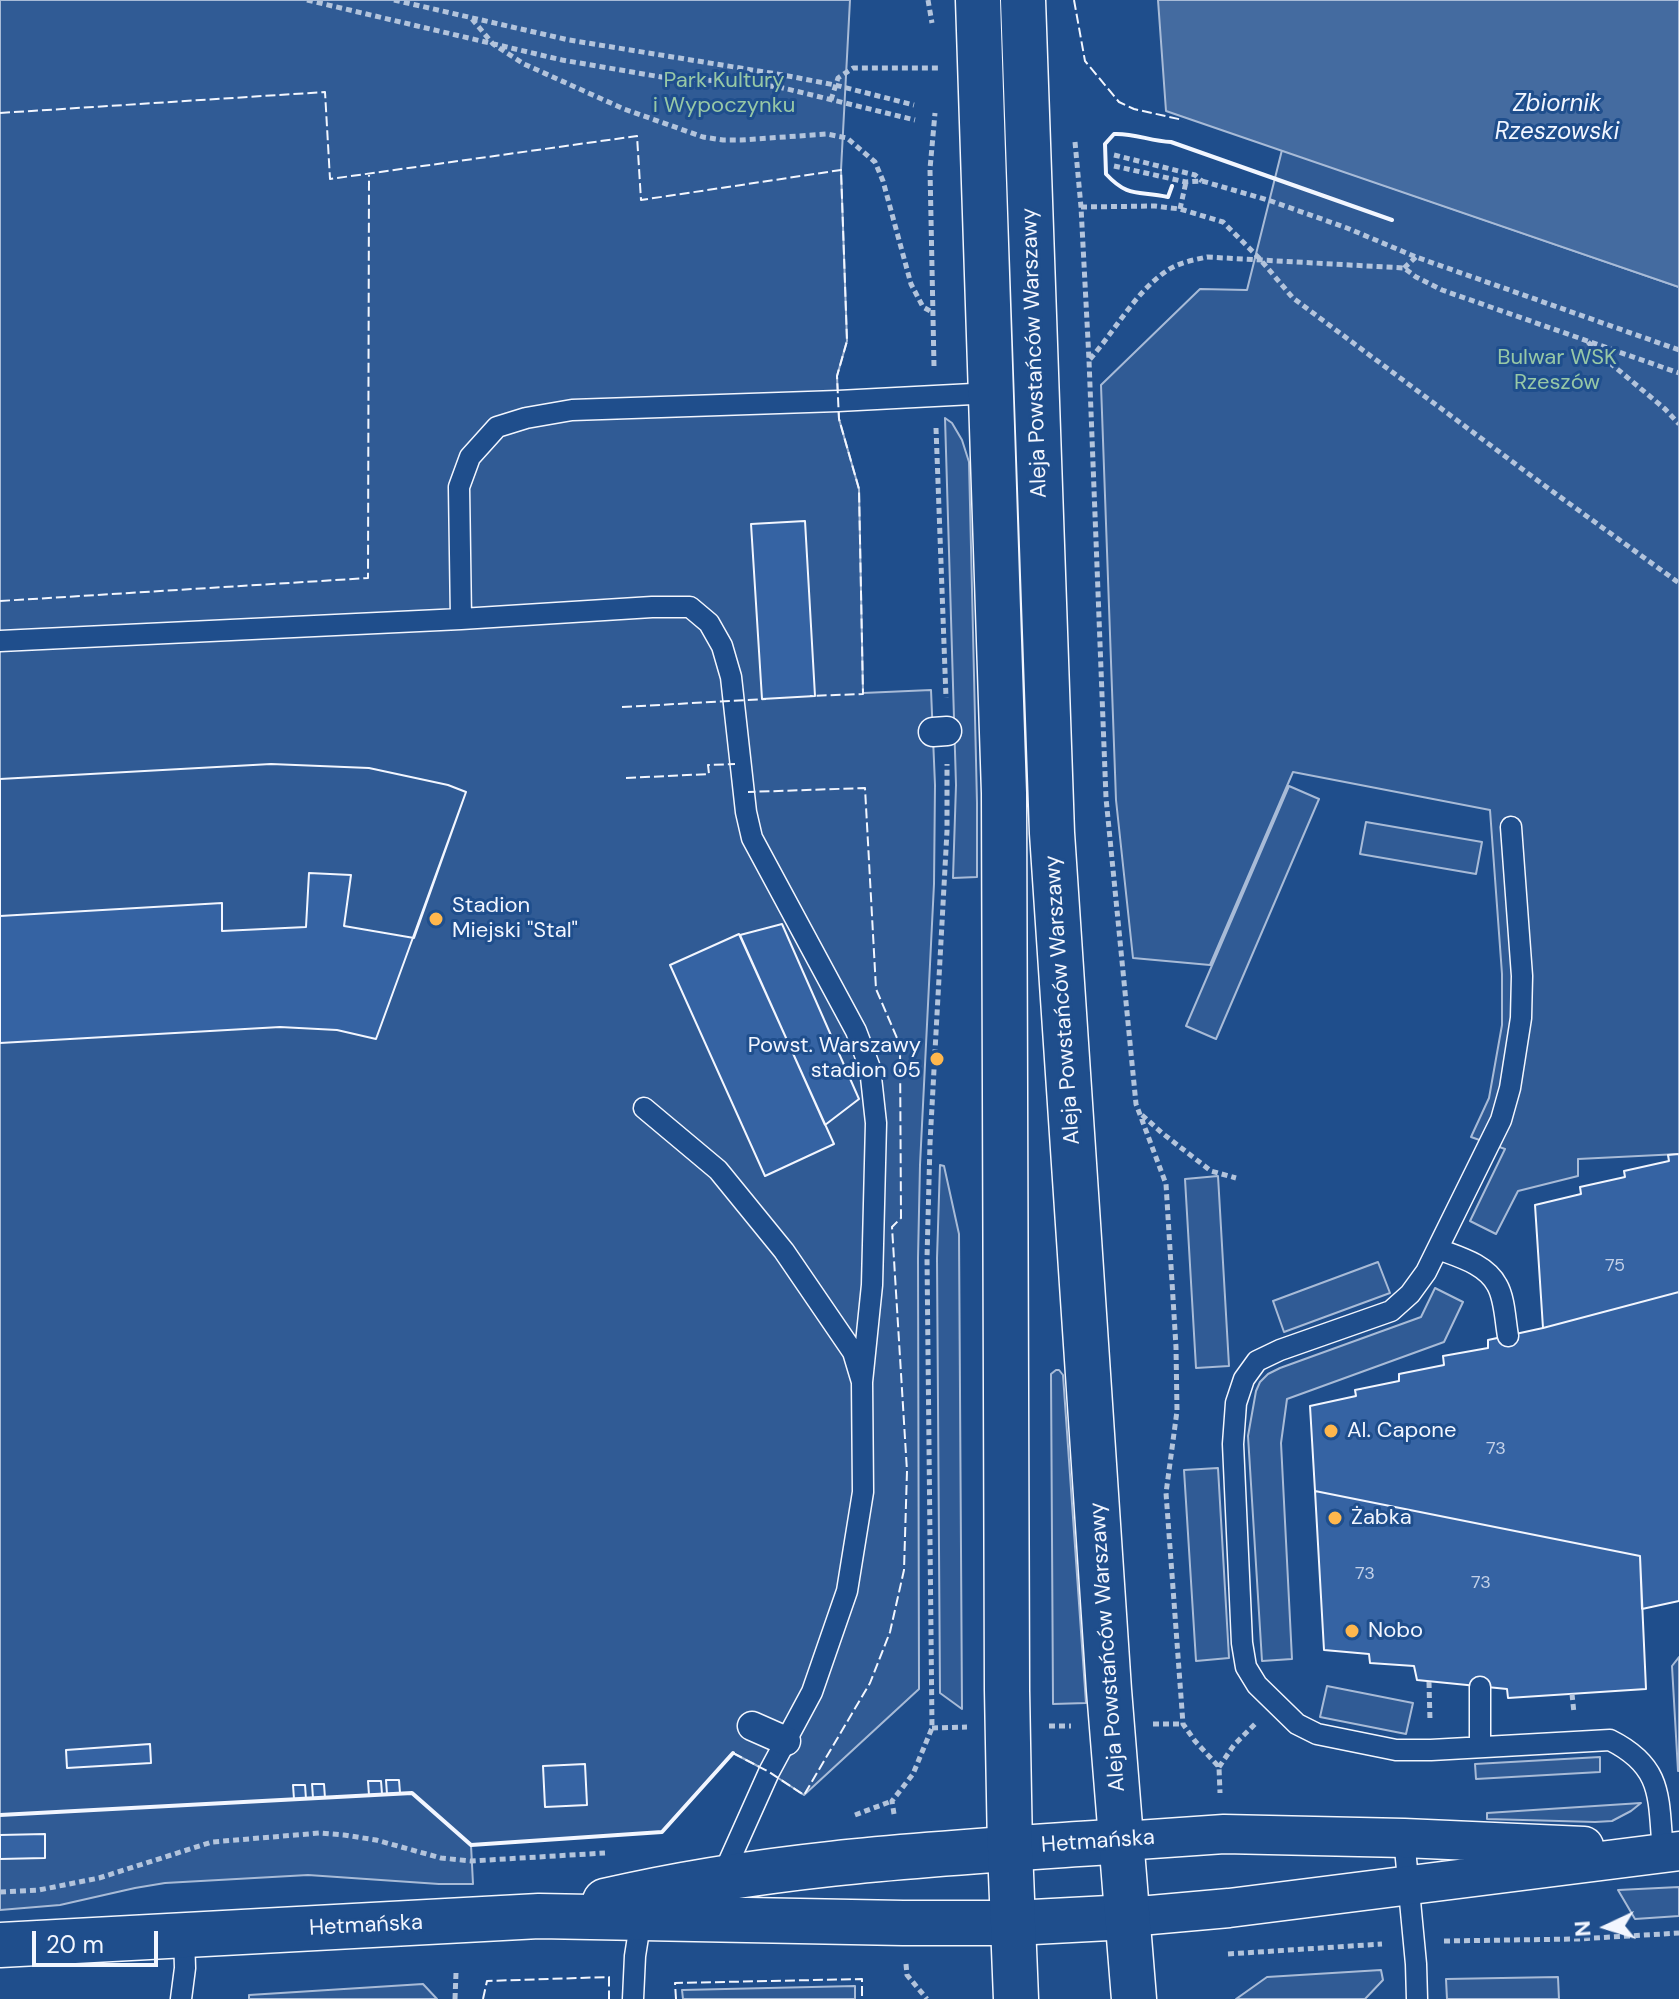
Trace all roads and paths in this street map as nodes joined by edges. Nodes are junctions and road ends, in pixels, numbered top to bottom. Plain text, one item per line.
1 (307, 0) edge
2 (394, 0) edge
3 (978, 0) edge
4 (1023, 0) edge
5 (472, 19) junction
6 (493, 44) junction
7 (930, 67) dead end
8 (940, 68) dead end
9 (939, 80) dead end
10 (835, 85) junction
11 (831, 100) junction
12 (914, 105) dead end
13 (936, 105) dead end
14 (915, 120) dead end
15 (1075, 136) dead end
16 (1114, 155) dead end
17 (1114, 166) dead end
18 (1202, 181) junction
19 (1186, 182) junction
20 (1081, 207) junction
21 (1180, 209) junction
22 (1416, 257) junction
23 (1259, 258) junction
24 (1404, 268) junction
25 (932, 313) junction
26 (1587, 341) junction
27 (1679, 350) edge
28 (1089, 360) junction
29 (1679, 373) edge
30 (992, 393) junction
31 (935, 396) junction
32 (1679, 424) edge
33 (1679, 583) edge
34 (461, 619) junction
35 (0, 641) edge
36 (1511, 827) dead end
37 (644, 1108) dead end
38 (1139, 1112) junction
39 (1236, 1178) dead end
40 (1438, 1249) junction
41 (1508, 1336) dead end
42 (862, 1382) junction
43 (1480, 1687) dead end
44 (1275, 1703) junction
45 (1172, 1724) dead end
46 (1183, 1724) junction
47 (752, 1726) dead end
48 (960, 1727) dead end
49 (932, 1728) junction
50 (786, 1741) junction
51 (1480, 1746) junction
52 (1219, 1767) junction
53 (1221, 1798) dead end
54 (892, 1801) junction
55 (854, 1816) dead end
56 (895, 1825) dead end
57 (1404, 1838) junction
58 (1123, 1841) junction
59 (1010, 1849) junction
60 (1671, 1852) edge
61 (605, 1853) dead end
62 (1408, 1886) junction
63 (0, 1892) edge
64 (719, 1899) junction
65 (539, 1916) junction
66 (1128, 1917) junction
67 (641, 1918) junction
68 (1014, 1923) junction
69 (1679, 1933) edge
70 (184, 1935) junction
71 (1414, 1943) junction
72 (0, 1945) edge
73 (1228, 1954) dead end
74 (906, 1963) dead end
75 (456, 1973) dead end
76 (181, 1999) edge
77 (455, 1999) edge
78 (633, 1999) edge
79 (927, 1999) edge
80 (1016, 1999) edge
81 (1134, 1999) edge
82 (1417, 1999) edge

1 - 6 path
2 - 5 path
3 - 30 main road, Aleja Powstańców Warszawy
4 - 58 main road, Aleja Powstańców Warszawy
5 - 6 path
5 - 10 path
6 - 11 path
6 - 25 path
7 - 10 path
8 - 9 path
10 - 11 path
10 - 12 path
11 - 14 path
13 - 25 path
15 - 20 path
16 - 18 path
17 - 19 path
18 - 19 path
18 - 22 path
19 - 21 path
20 - 21 path
20 - 28 path
21 - 23 path
22 - 24 path
22 - 27 path
23 - 24 path
23 - 28 path
23 - 33 path
24 - 26 path
25 - 31 path
26 - 29 path
26 - 32 path
28 - 38 path
30 - 31 lane
30 - 59 main road, Aleja Powstańców Warszawy
31 - 34 lane
31 - 49 path
34 - 35 lane
34 - 42 lane
36 - 40 lane
37 - 42 lane
38 - 39 path
38 - 46 path
40 - 41 lane
40 - 44 lane
42 - 50 lane
43 - 51 lane
44 - 51 lane
44 - 52 path
45 - 46 path
46 - 52 path
47 - 50 street
48 - 49 path
49 - 54 path
50 - 64 lane
51 - 60 lane
52 - 53 path
54 - 55 path
54 - 56 path
57 - 58 street, Hetmańska
57 - 60 street, Hetmańska
57 - 62 lane
58 - 59 main road, Hetmańska
58 - 66 main road, Aleja Powstańców Warszawy
59 - 64 main road, Hetmańska
59 - 68 main road, Aleja Powstańców Warszawy
60 - 62 street, Hetmańska
61 - 63 path
62 - 66 street, Hetmańska
62 - 71 lane
64 - 65 main road, Hetmańska
64 - 67 main road, Hetmańska
64 - 68 main road, Hetmańska
65 - 67 main road, Hetmańska
65 - 70 main road, Hetmańska
66 - 68 main road, Hetmańska
66 - 81 main road, Aleja Powstańców Warszawy
67 - 78 lane
68 - 80 main road, Aleja Powstańców Warszawy
69 - 71 path
70 - 72 main road, Hetmańska
70 - 76 lane
71 - 73 path
71 - 82 lane
74 - 79 path
75 - 77 path

